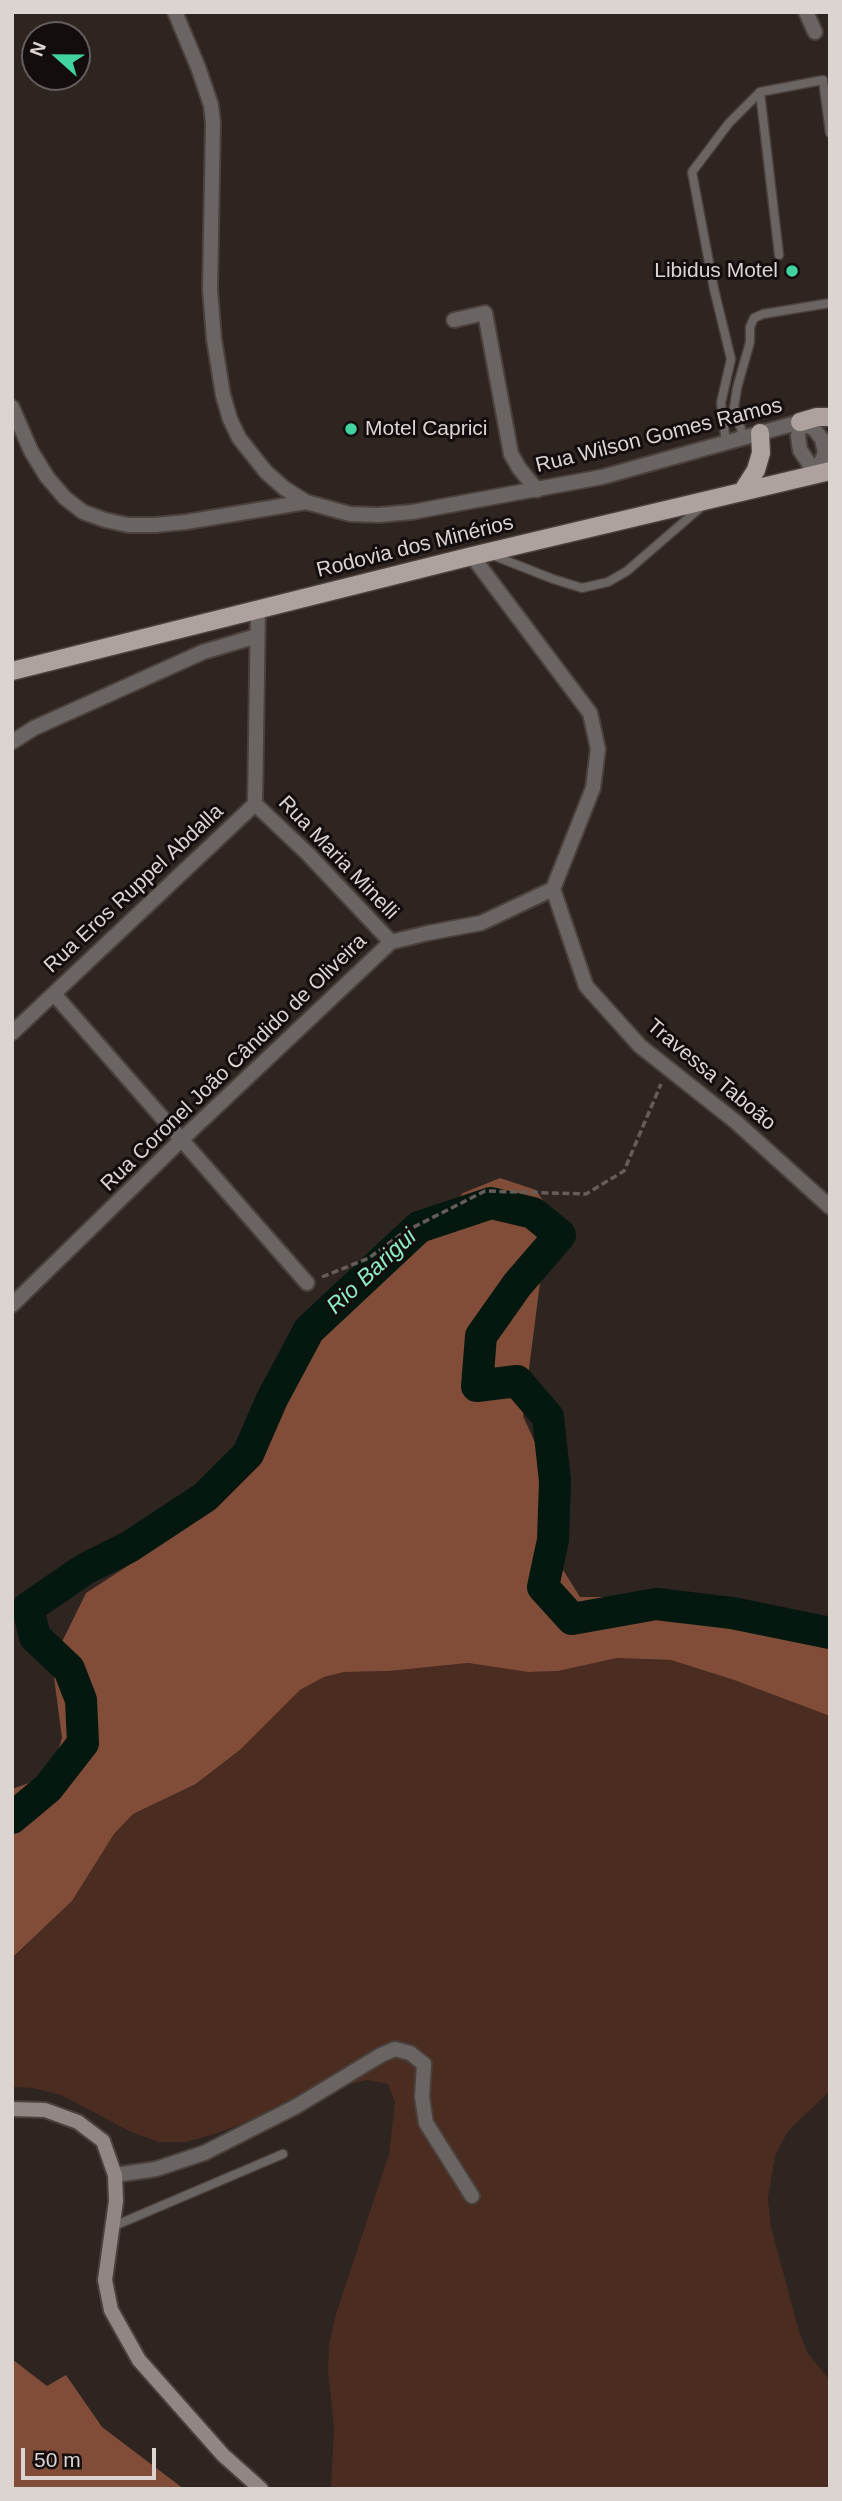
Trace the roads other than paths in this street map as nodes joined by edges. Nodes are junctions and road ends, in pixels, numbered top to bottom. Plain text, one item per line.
1 (175, 12) edge
2 (806, 12) edge
3 (815, 32) dead end
4 (760, 92) junction
5 (830, 133) edge
6 (779, 255) dead end
7 (830, 303) edge
8 (454, 320) dead end
9 (12, 407) edge
10 (830, 417) edge
11 (800, 422) junction
12 (752, 435) junction
13 (726, 443) junction
14 (823, 472) edge
15 (537, 490) junction
16 (742, 492) junction
17 (709, 500) junction
18 (306, 502) junction
19 (479, 554) junction
20 (258, 609) junction
21 (257, 636) junction
22 (12, 671) edge
23 (12, 742) edge
24 (255, 804) junction
25 (553, 889) junction
26 (391, 942) junction
27 (54, 994) junction
28 (12, 1033) edge
29 (181, 1140) junction
30 (830, 1207) edge
31 (307, 1283) road end
32 (12, 1305) edge
33 (12, 2109) edge
34 (284, 2154) dead end
35 (115, 2175) junction
36 (472, 2196) dead end
37 (114, 2226) junction
38 (261, 2489) edge

1 - 18 street, Rua Wilson Gomes Ramos
2 - 3 street
4 - 5 lane
4 - 6 lane
4 - 13 lane
7 - 12 lane
8 - 15 street
9 - 18 street
10 - 11 main road
11 - 12 street, Rua Wilson Gomes Ramos
11 - 14 street, Rua Wilson Gomes Ramos
11 - 14 street, Rua Wilson Gomes Ramos
12 - 13 street, Rua Wilson Gomes Ramos
12 - 16 main road
13 - 15 street, Rua Wilson Gomes Ramos
14 - 16 main road, Rodovia dos Minérios
15 - 18 street, Rua Wilson Gomes Ramos
16 - 17 main road, Rodovia dos Minérios
17 - 19 main road, Rodovia dos Minérios
17 - 19 lane
19 - 20 main road, Rodovia dos Minérios
19 - 25 street
20 - 21 street, Rua Maria Minelli
20 - 22 main road, Rodovia dos Minérios
21 - 23 street
21 - 24 street, Rua Maria Minelli
24 - 26 street, Rua Maria Minelli
24 - 27 street, Rua Eros Ruppel Abdalla
25 - 26 street, Rua Coronel João Cândido de Oliveira
25 - 30 street, Travessa Taboão
26 - 29 street, Rua Coronel João Cândido de Oliveira
27 - 28 street, Rua Eros Ruppel Abdalla
27 - 29 street
29 - 31 street
29 - 32 street, Rua Coronel João Cândido de Oliveira
33 - 35 main road
34 - 37 lane
35 - 36 street
35 - 37 main road
37 - 38 main road

